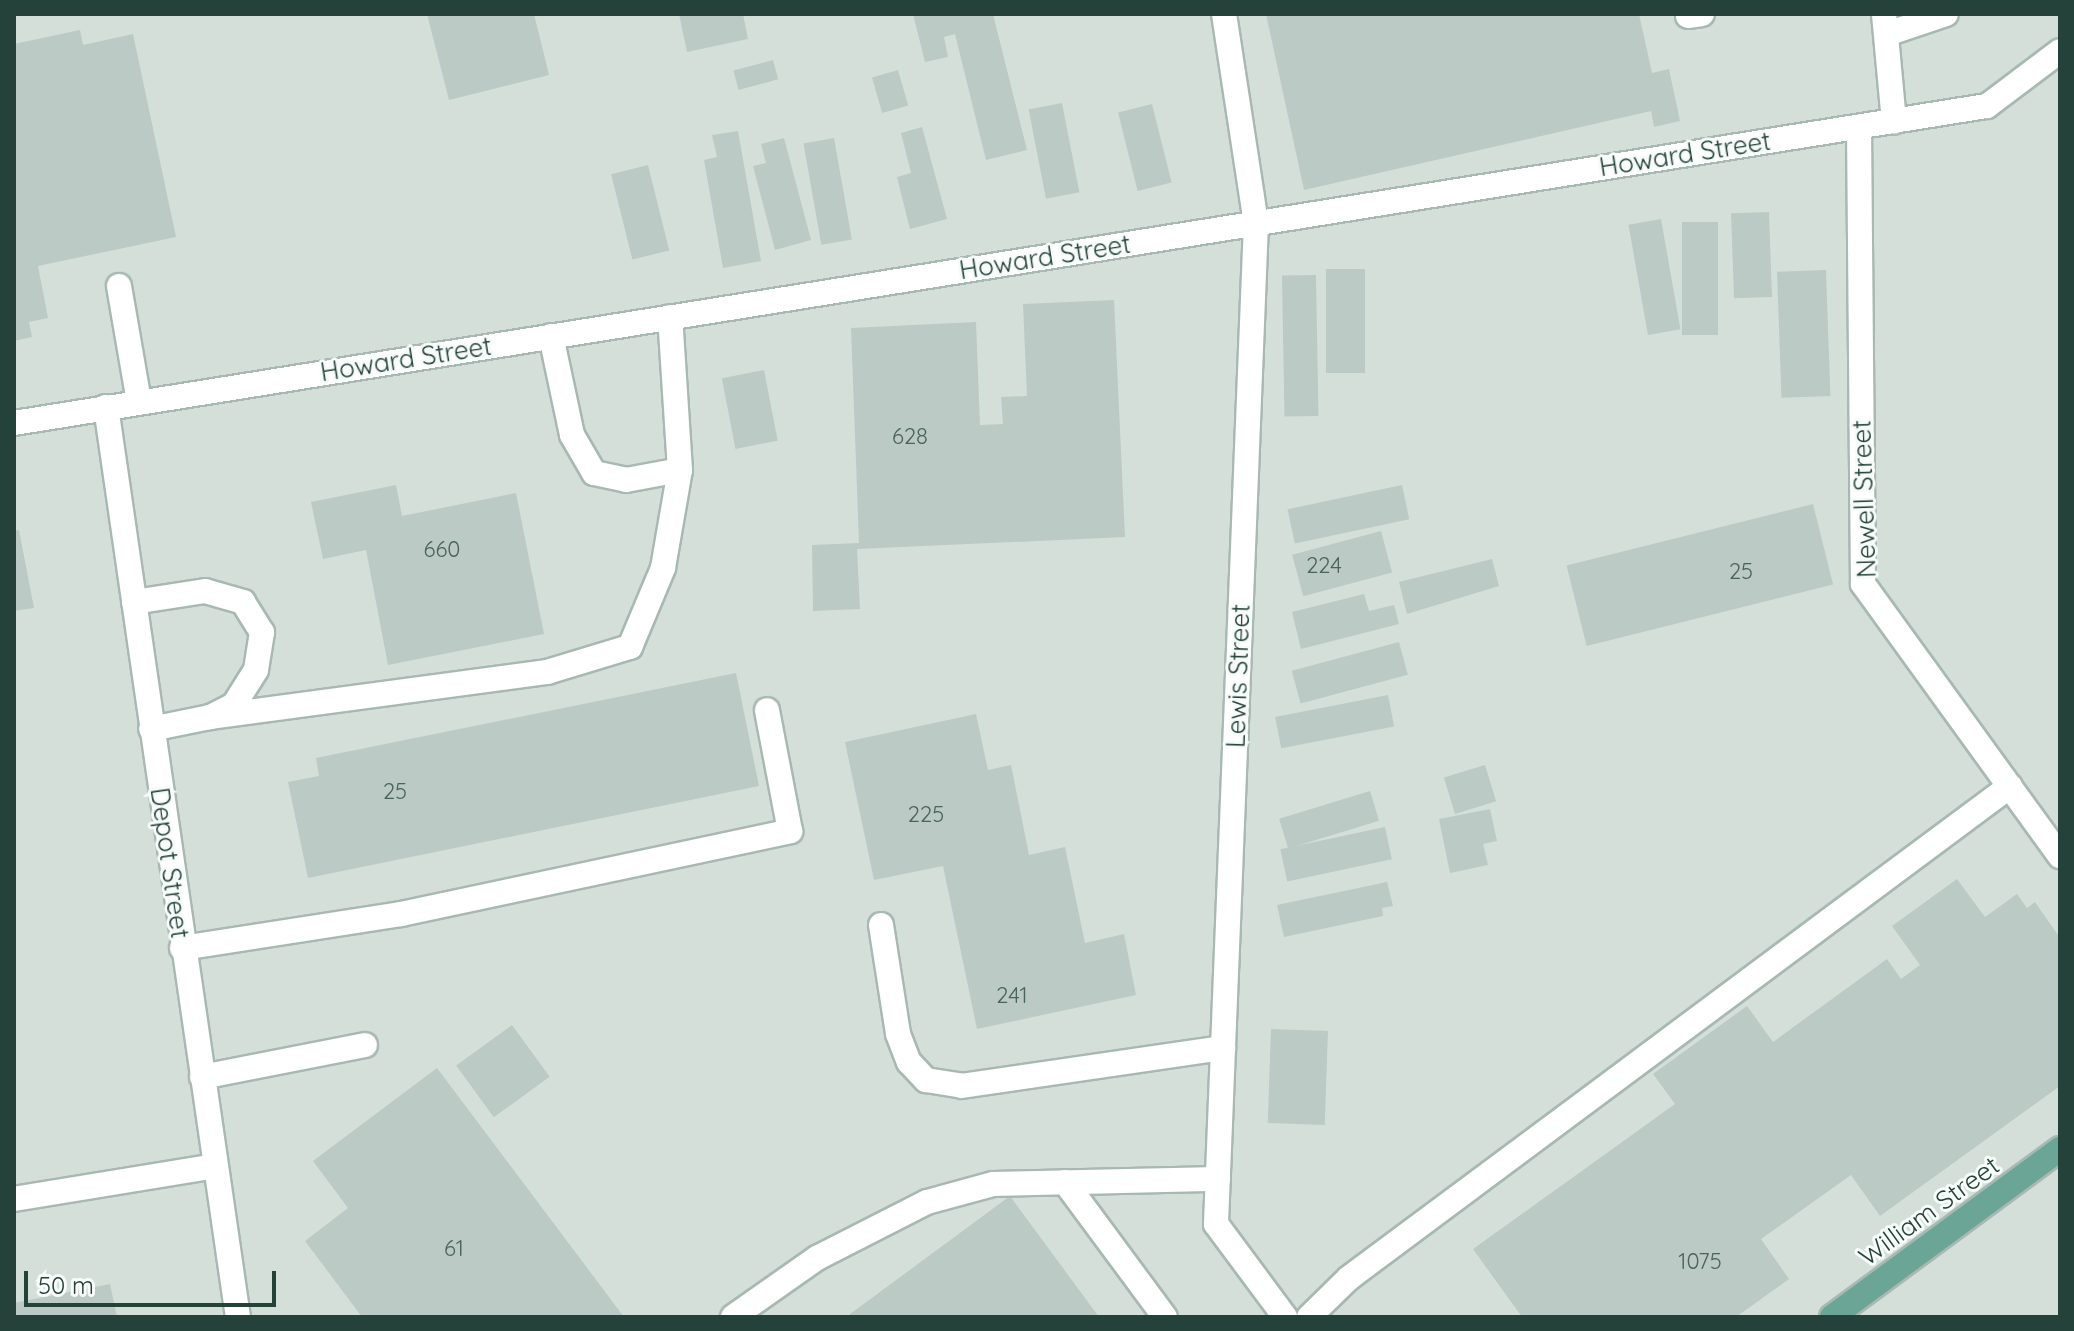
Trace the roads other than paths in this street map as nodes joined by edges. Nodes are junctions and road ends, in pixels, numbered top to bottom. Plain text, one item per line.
1 (1224, 14) edge
2 (1946, 14) edge
3 (1885, 24) edge
4 (2060, 51) edge
5 (1894, 122) junction
6 (1859, 127) junction
7 (1256, 223) junction
8 (119, 286) dead end
9 (670, 317) junction
10 (551, 336) junction
11 (139, 402) junction
12 (106, 407) junction
13 (14, 423) edge
14 (680, 470) junction
15 (134, 602) junction
16 (767, 710) dead end
17 (210, 717) junction
18 (151, 729) junction
19 (2010, 786) junction
20 (2060, 856) edge
21 (881, 925) dead end
22 (182, 948) junction
23 (365, 1045) dead end
24 (1223, 1048) junction
25 (202, 1077) junction
26 (2060, 1149) edge
27 (215, 1166) junction
28 (1218, 1179) junction
29 (1065, 1182) junction
30 (14, 1199) edge
31 (238, 1317) edge
32 (733, 1317) edge
33 (1165, 1317) edge
34 (1285, 1317) edge
35 (1309, 1317) edge
36 (1832, 1317) edge

1 - 7 street, Lewis Street
2 - 3 street
3 - 5 street
4 - 5 street, Howard Street
5 - 6 street, Howard Street
6 - 7 street, Howard Street
6 - 19 street, Newell Street
7 - 9 street, Howard Street
7 - 24 street, Lewis Street
8 - 11 street
9 - 10 street, Howard Street
9 - 14 street
10 - 11 street, Howard Street
10 - 14 street
11 - 12 street, Howard Street
12 - 13 street, Howard Street
12 - 15 street, Depot Street
14 - 17 street
15 - 17 street
15 - 18 street, Depot Street
16 - 22 street
17 - 18 street
18 - 22 street, Depot Street
19 - 20 street, Newell Street
19 - 35 street
21 - 24 street
22 - 25 street, Depot Street
23 - 25 street
24 - 28 street, Lewis Street
25 - 27 street, Depot Street
26 - 36 main road, William Street
27 - 30 street
27 - 31 street, Depot Street
28 - 29 street
28 - 34 street, Lewis Street
29 - 32 street
29 - 33 street

